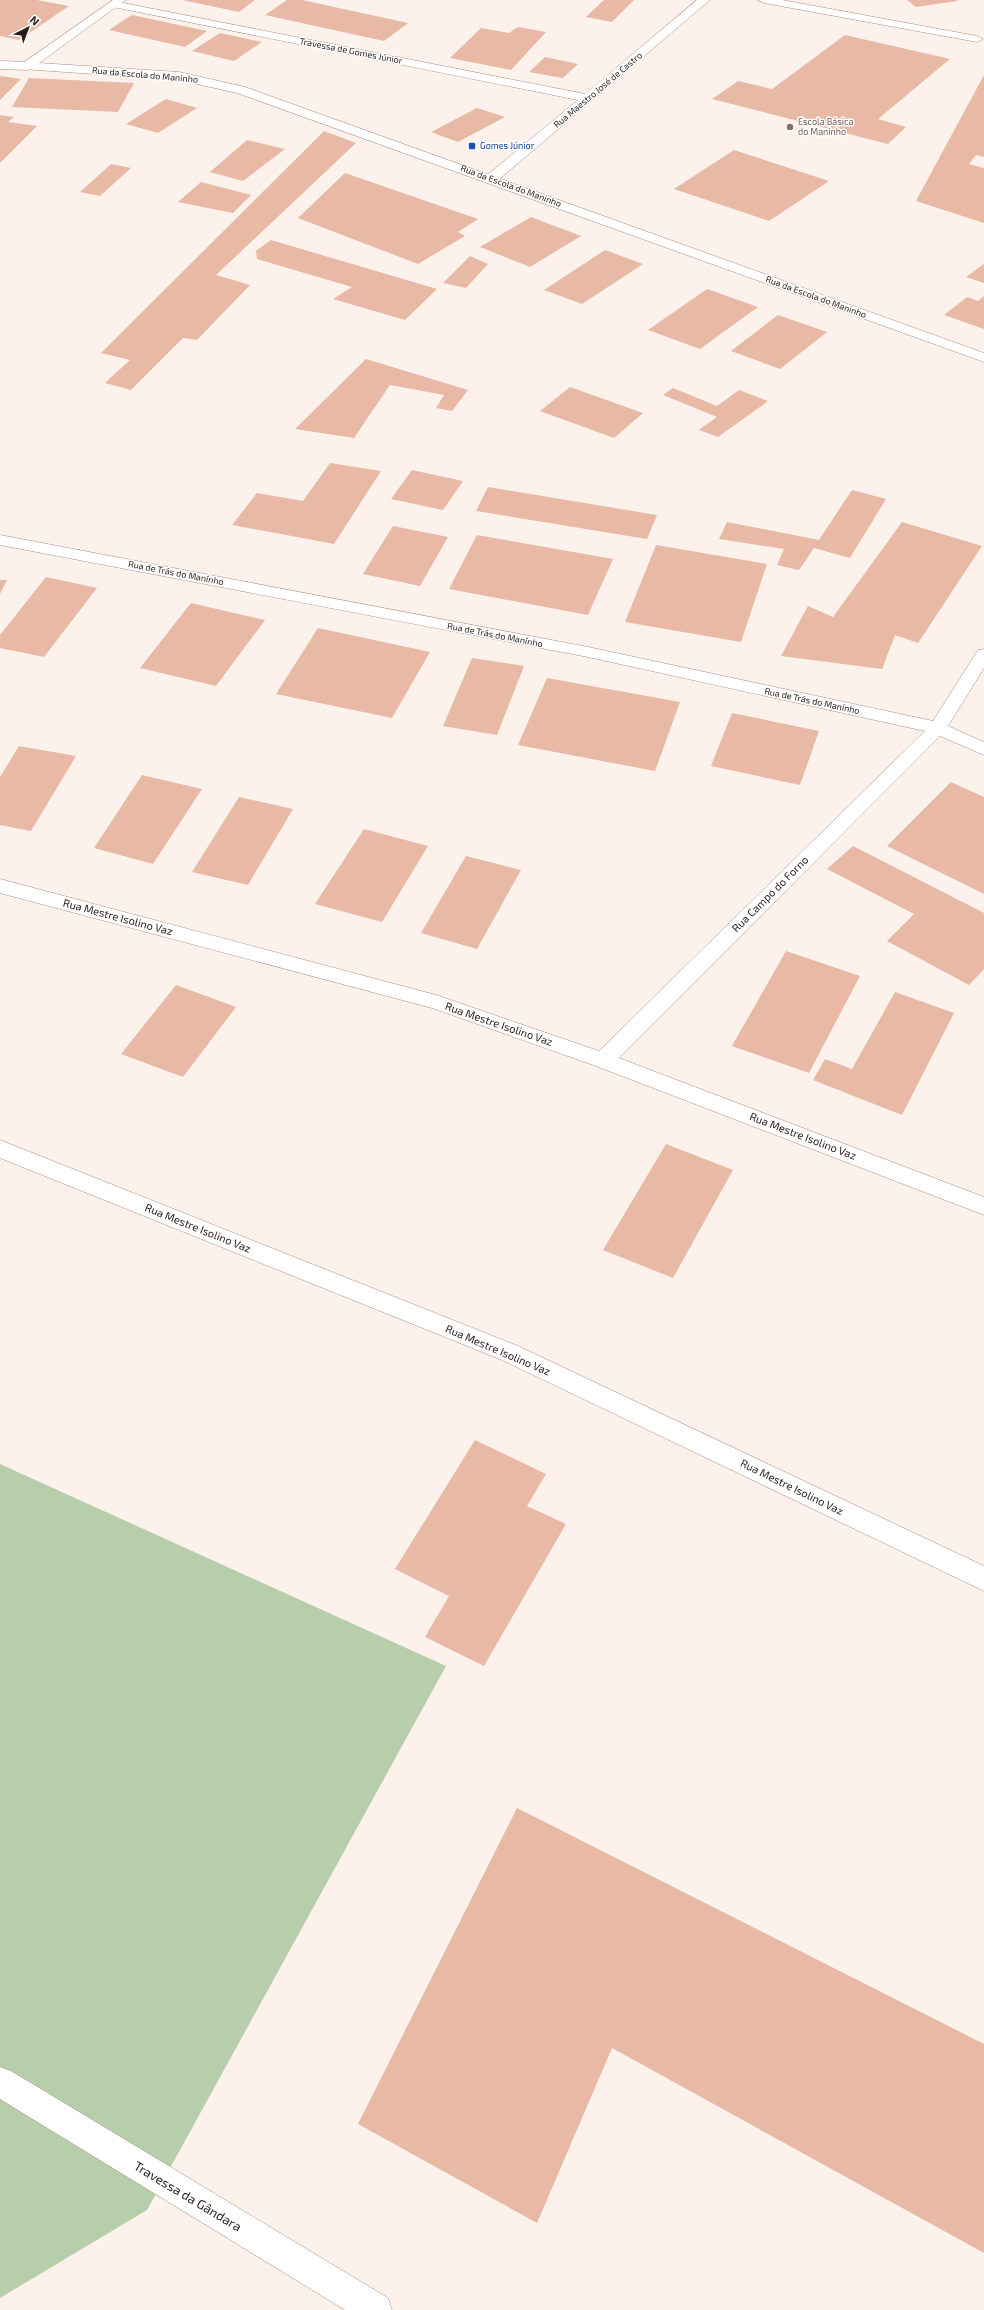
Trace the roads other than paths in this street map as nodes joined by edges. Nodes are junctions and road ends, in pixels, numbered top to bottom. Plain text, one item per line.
1 (704, 0) edge
2 (764, 0) edge
3 (116, 2) edge
4 (977, 39) dead end
5 (0, 65) edge
6 (27, 66) junction
7 (589, 98) junction
8 (491, 179) junction
9 (984, 358) edge
10 (0, 540) edge
11 (984, 654) edge
12 (938, 728) junction
13 (984, 749) edge
14 (0, 886) edge
15 (603, 1060) junction
16 (0, 1150) edge
17 (984, 1206) edge
18 (984, 1579) edge
19 (0, 2082) edge
20 (376, 2310) edge

1 - 7 street, Rua Maestro José de Castro
2 - 4 street
3 - 6 street
3 - 7 street, Travessa de Gomes Júnior
5 - 6 street, Rua da Escola do Maninho
6 - 8 street, Rua da Escola do Maninho
7 - 8 street, Rua Maestro José de Castro
8 - 9 street, Rua da Escola do Maninho
10 - 12 street, Rua de Trás do Manínho
11 - 12 street, Rua Campo do Forno
12 - 13 street, Rua de Trás do Manínho
12 - 15 street, Rua Campo do Forno
14 - 15 street, Rua Mestre Isolino Vaz
15 - 17 street, Rua Mestre Isolino Vaz
16 - 18 street, Rua Mestre Isolino Vaz
19 - 20 street, Travessa da Gândara

